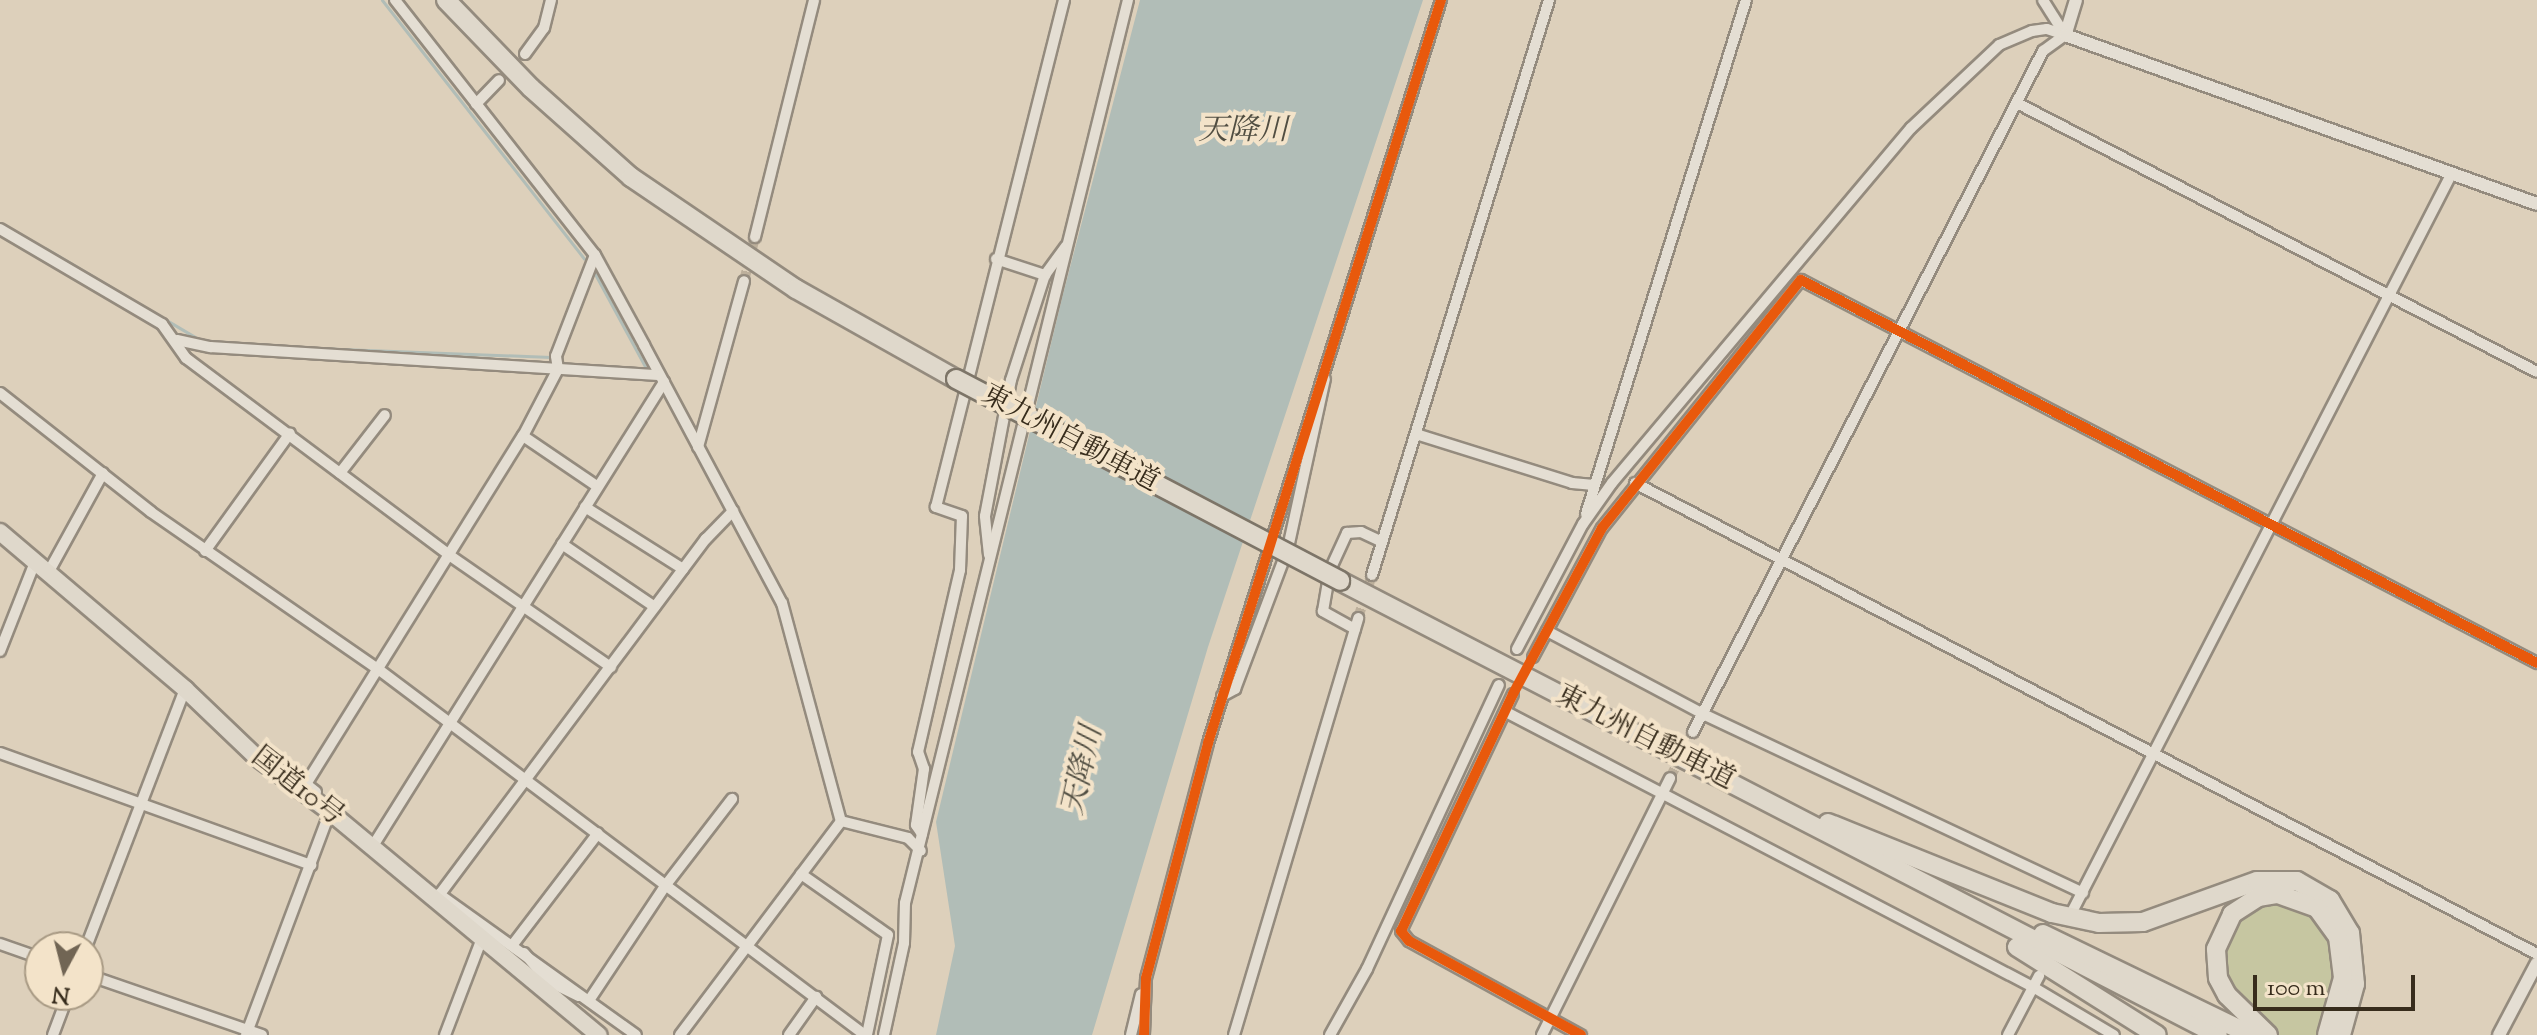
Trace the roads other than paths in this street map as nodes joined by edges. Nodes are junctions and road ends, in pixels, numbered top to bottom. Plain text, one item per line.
1 (395, 0) edge
2 (446, 0) edge
3 (551, 0) edge
4 (814, 0) edge
5 (1064, 0) edge
6 (1128, 0) edge
7 (1441, 0) edge
8 (1549, 0) edge
9 (1746, 0) edge
10 (2076, 0) edge
11 (2044, 2) edge
12 (2065, 35) junction
13 (525, 54) dead end
14 (499, 80) dead end
15 (2017, 103) junction
16 (476, 104) junction
17 (2452, 173) junction
18 (2537, 204) edge
19 (0, 229) edge
20 (755, 237) tunnel mouth
21 (1070, 241) junction
22 (595, 255) junction
23 (996, 259) junction
24 (1045, 275) junction
25 (744, 281) tunnel mouth
26 (2389, 296) junction
27 (1900, 331) junction
28 (177, 340) junction
29 (1325, 362) junction
30 (558, 369) junction
31 (2537, 372) edge
32 (660, 378) junction
33 (0, 393) edge
34 (385, 415) dead end
35 (290, 433) junction
36 (1416, 434) junction
37 (523, 436) junction
38 (698, 447) junction
39 (103, 473) junction
40 (340, 473) junction
41 (1635, 483) junction
42 (595, 485) junction
43 (1594, 485) junction
44 (585, 507) junction
45 (733, 511) junction
46 (1583, 524) junction
47 (2272, 524) junction
48 (0, 532) edge
49 (1382, 542) junction
50 (562, 544) junction
51 (205, 551) junction
52 (449, 555) junction
53 (1782, 559) junction
54 (991, 565) junction
55 (41, 568) junction
56 (683, 569) junction
57 (1372, 575) tunnel mouth
58 (522, 604) junction
59 (655, 607) junction
60 (1547, 631) junction
61 (1517, 649) dead end
62 (0, 651) edge
63 (1533, 657) tunnel mouth
64 (2537, 663) edge
65 (611, 667) junction
66 (378, 669) junction
67 (185, 689) junction
68 (1222, 696) junction
69 (1506, 712) junction
70 (1703, 714) junction
71 (449, 723) junction
72 (1693, 732) tunnel mouth
73 (1640, 736) junction
74 (2154, 752) junction
75 (0, 753) edge
76 (1670, 778) tunnel mouth
77 (525, 780) junction
78 (1663, 791) junction
79 (1752, 794) junction
80 (732, 799) dead end
81 (140, 803) junction
82 (330, 812) junction
83 (841, 821) junction
84 (598, 833) junction
85 (922, 834) junction
86 (376, 841) junction
87 (921, 851) junction
88 (311, 865) junction
89 (801, 874) junction
90 (665, 886) junction
91 (2083, 893) junction
92 (440, 894) junction
93 (1945, 898) junction
94 (2073, 910) dead end
95 (92, 931) edge
96 (482, 938) junction
97 (514, 943) junction
98 (0, 944) edge
99 (744, 945) junction
100 (24, 952) edge
101 (2537, 954) edge
102 (2537, 963) edge
103 (1146, 978) junction
104 (104, 981) edge
105 (2036, 981) junction
106 (544, 984) junction
107 (816, 997) junction
108 (590, 999) junction
109 (62, 1011) edge
110 (1551, 1019) junction
111 (247, 1032) edge
112 (1147, 1034) edge
113 (53, 1035) edge
114 (262, 1035) edge
115 (445, 1035) edge
116 (599, 1035) edge
117 (636, 1035) edge
118 (680, 1035) edge
119 (789, 1035) edge
120 (866, 1035) edge
121 (884, 1035) edge
122 (1131, 1035) edge
123 (1234, 1035) edge
124 (1330, 1035) edge
125 (1542, 1035) edge
126 (1581, 1035) edge
127 (2008, 1035) edge
128 (2114, 1035) edge
129 (2157, 1035) edge
130 (2218, 1035) edge
131 (2251, 1035) edge
132 (2268, 1035) edge
133 (2327, 1035) edge
134 (2341, 1035) edge
135 (2499, 1035) edge

1 - 16 street
2 - 73 highway, 東九州自動車道, bridge
3 - 13 street
4 - 20 street
5 - 23 street
6 - 21 street
7 - 29 street
8 - 36 street
9 - 43 street
10 - 12 street
11 - 12 street
12 - 15 street
12 - 17 street
12 - 46 street
14 - 16 street
15 - 26 street
15 - 27 street
16 - 22 street
17 - 18 street
17 - 26 street
19 - 28 street
21 - 24 street
21 - 54 street
22 - 30 street
22 - 32 street
23 - 24 street
23 - 85 street
24 - 54 street
25 - 38 street
26 - 31 street
26 - 47 street
27 - 41 street
27 - 47 street
27 - 53 street
28 - 30 street
28 - 35 street
29 - 68 street
29 - 68 street
30 - 32 street
30 - 37 street
32 - 38 street
32 - 42 street
33 - 39 street
34 - 40 street
35 - 40 street
35 - 51 street
36 - 43 street
36 - 49 street
37 - 42 street
37 - 52 street
38 - 45 street
39 - 51 street
39 - 55 street
40 - 52 street
41 - 53 street
41 - 60 street
42 - 44 street
43 - 46 street
44 - 50 street
44 - 56 street
45 - 56 street
45 - 83 street
46 - 61 street
47 - 64 street
47 - 74 street
48 - 55 highway, 国道10号
49 - 57 street
49 - 123 street
50 - 58 street
50 - 59 street
51 - 66 street
52 - 58 street
52 - 66 street
53 - 70 street
53 - 74 street
54 - 85 street
55 - 62 street
55 - 67 highway, 国道10号
56 - 59 street
58 - 65 street
58 - 71 street
59 - 65 street
60 - 63 street
60 - 70 street
65 - 77 street
66 - 71 street
66 - 86 street
67 - 81 street
67 - 82 highway, 国道10号
68 - 103 street
69 - 78 street
69 - 110 street
69 - 124 street
70 - 72 street
70 - 91 street
71 - 77 street
71 - 86 street
73 - 79 highway, 東九州自動車道
73 - 134 highway
74 - 91 street
74 - 101 street
75 - 81 street
76 - 78 street
77 - 84 street
77 - 92 street
78 - 105 street
78 - 110 street
79 - 93 highway, 東九州自動車道
79 - 131 highway, 東九州自動車道
80 - 90 street
81 - 88 street
81 - 95 street
82 - 88 street
82 - 96 highway, 国道10号
83 - 87 street
83 - 89 street
84 - 90 street
84 - 97 street
85 - 87 street
86 - 92 street
87 - 121 street
88 - 111 street
89 - 99 street
89 - 120 street
90 - 99 street
90 - 108 street
91 - 94 street
92 - 97 street
93 - 129 highway
93 - 130 highway, 東九州自動車道
96 - 106 highway, 国道10号
96 - 115 street
97 - 106 street
97 - 108 street
98 - 100 street
99 - 107 street
99 - 118 street
102 - 135 street
103 - 112 street
103 - 122 street
104 - 111 street
105 - 127 street
105 - 128 street
106 - 108 street
106 - 116 highway, 国道10号
107 - 119 street
107 - 120 street
108 - 117 street
109 - 113 street
110 - 125 street
110 - 126 street
111 - 114 street
132 - 133 highway

